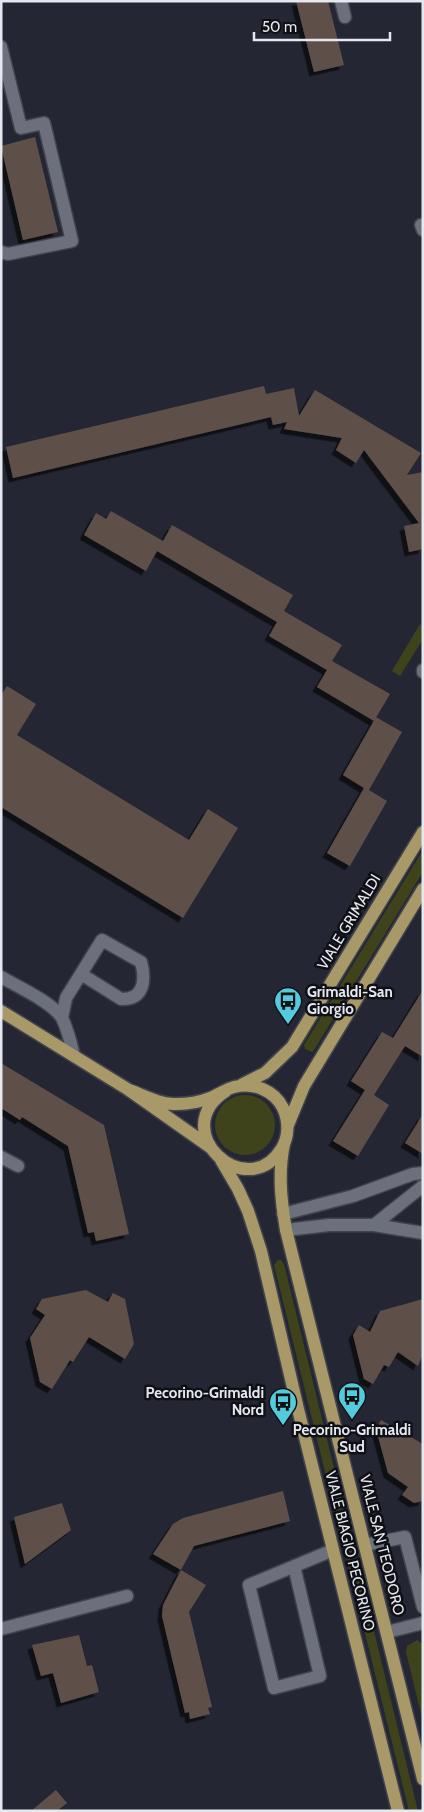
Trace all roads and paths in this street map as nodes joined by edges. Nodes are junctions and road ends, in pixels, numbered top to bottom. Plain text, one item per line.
1 (341, 1) edge
2 (345, 16) dead end
3 (1, 47) edge
4 (1, 252) edge
5 (423, 832) edge
6 (423, 889) edge
7 (80, 974) junction
8 (1, 977) edge
9 (1, 1011) edge
10 (62, 1018) junction
11 (74, 1056) junction
12 (231, 1089) junction
13 (129, 1090) junction
14 (288, 1127) junction
15 (284, 1144) junction
16 (210, 1147) junction
17 (1, 1156) edge
18 (220, 1160) junction
19 (18, 1166) dead end
20 (423, 1173) edge
21 (423, 1186) edge
22 (283, 1214) junction
23 (374, 1225) junction
24 (286, 1230) junction
25 (423, 1233) edge
26 (366, 1545) junction
27 (333, 1550) junction
28 (294, 1566) junction
29 (127, 1596) dead end
30 (423, 1607) edge
31 (423, 1623) edge
32 (1, 1629) edge
33 (388, 1632) junction
34 (423, 1779) edge
35 (398, 1811) edge

1 - 2 street
3 - 4 street
5 - 12 main road, VIALE GRIMALDI
6 - 14 main road
7 - 7 street
7 - 10 street
8 - 10 street
9 - 11 main road
10 - 11 street
11 - 13 main road
12 - 13 main road, VIALE GRIMALDI
12 - 14 main road
12 - 16 main road
13 - 16 main road
14 - 15 main road
15 - 18 main road
15 - 22 main road, VIALE SAN TEODORO
16 - 18 main road
17 - 19 street
18 - 27 main road, VIALE BIAGIO PECORINO
20 - 22 street
21 - 23 street
22 - 24 main road, VIALE SAN TEODORO
23 - 24 street
23 - 25 street
24 - 26 main road, VIALE SAN TEODORO
26 - 30 street
26 - 33 main road, VIALE SAN TEODORO
27 - 28 street
27 - 35 main road, VIALE BIAGIO PECORINO
28 - 28 street
29 - 32 street
31 - 33 street
33 - 34 main road, VIALE SAN TEODORO

